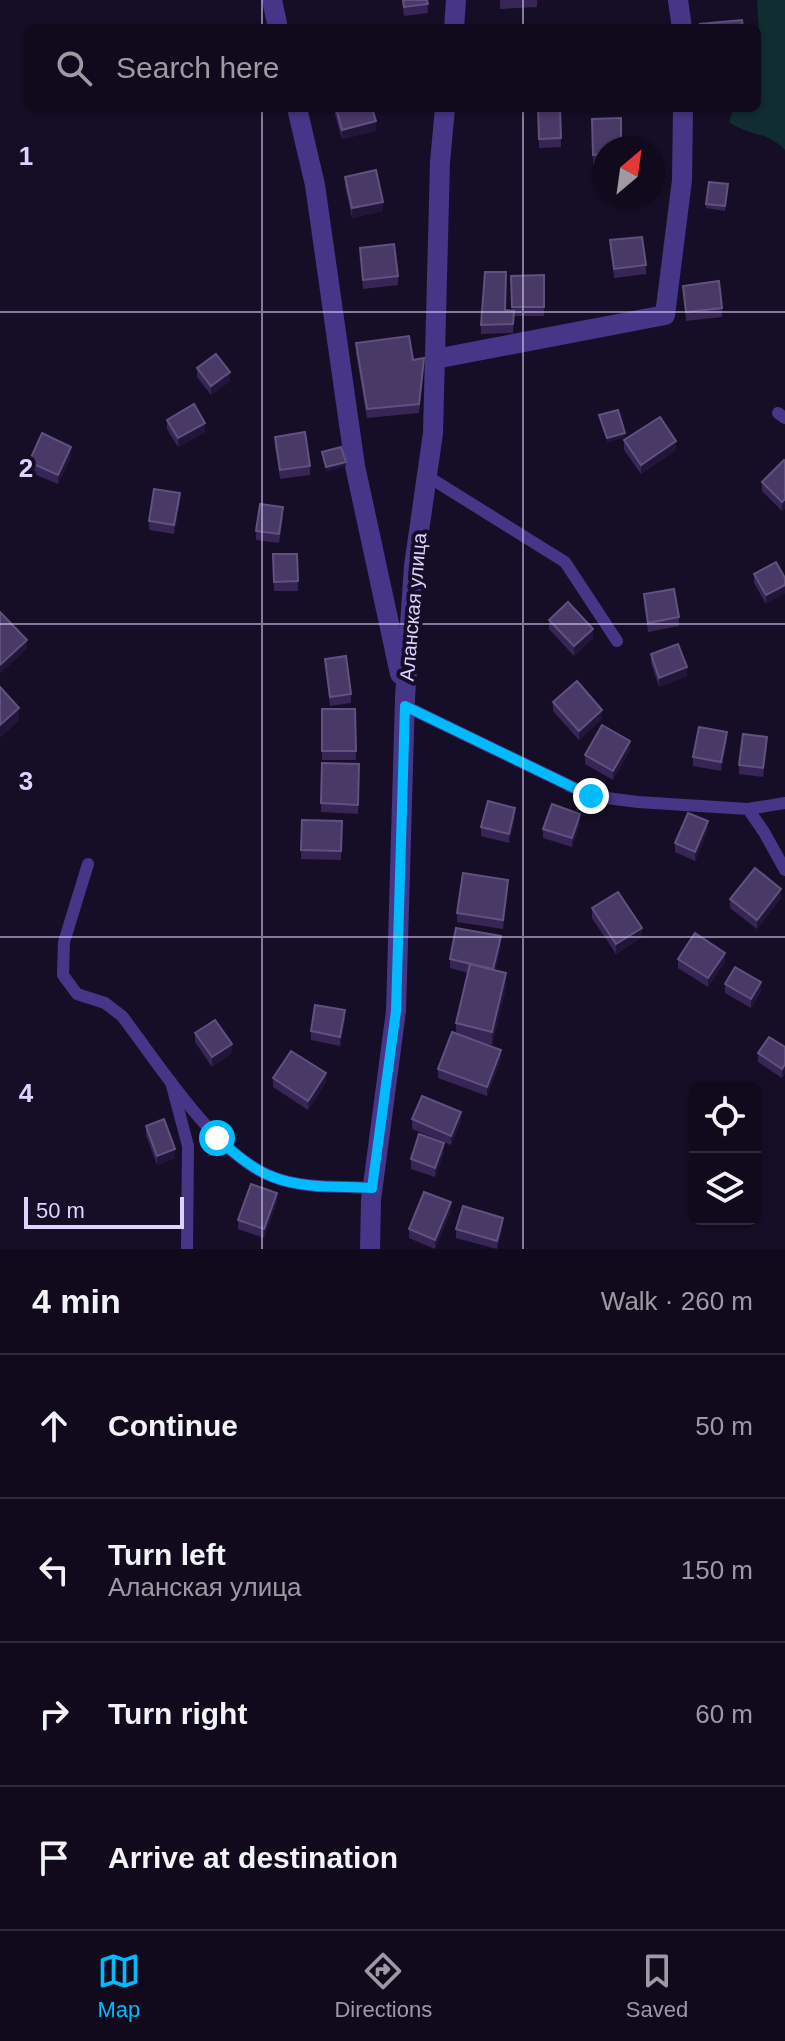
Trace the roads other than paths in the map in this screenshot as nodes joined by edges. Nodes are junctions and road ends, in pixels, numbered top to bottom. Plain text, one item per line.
1 (272, 0) edge
2 (456, 0) edge
3 (678, 0) edge
4 (277, 24) edge
5 (454, 24) edge
6 (681, 24) edge
7 (298, 112) edge
8 (445, 112) edge
9 (683, 112) edge
10 (435, 359) junction
11 (427, 476) junction
12 (617, 641) dead end
13 (405, 702) junction
14 (785, 803) edge
15 (748, 809) junction
16 (88, 864) dead end
17 (785, 870) edge
18 (170, 1077) junction
19 (372, 1188) junction
20 (187, 1249) edge
21 (370, 1249) edge

1 - 4 street
2 - 5 street
3 - 6 street
7 - 13 street
8 - 10 street, Аланская улица
9 - 10 street
10 - 11 street, Аланская улица
11 - 12 lane
11 - 13 street, Аланская улица
13 - 15 lane
13 - 19 street, Аланская улица
14 - 15 lane
15 - 17 lane
16 - 18 lane
18 - 19 lane
18 - 20 lane
19 - 21 street, Аланская улица

